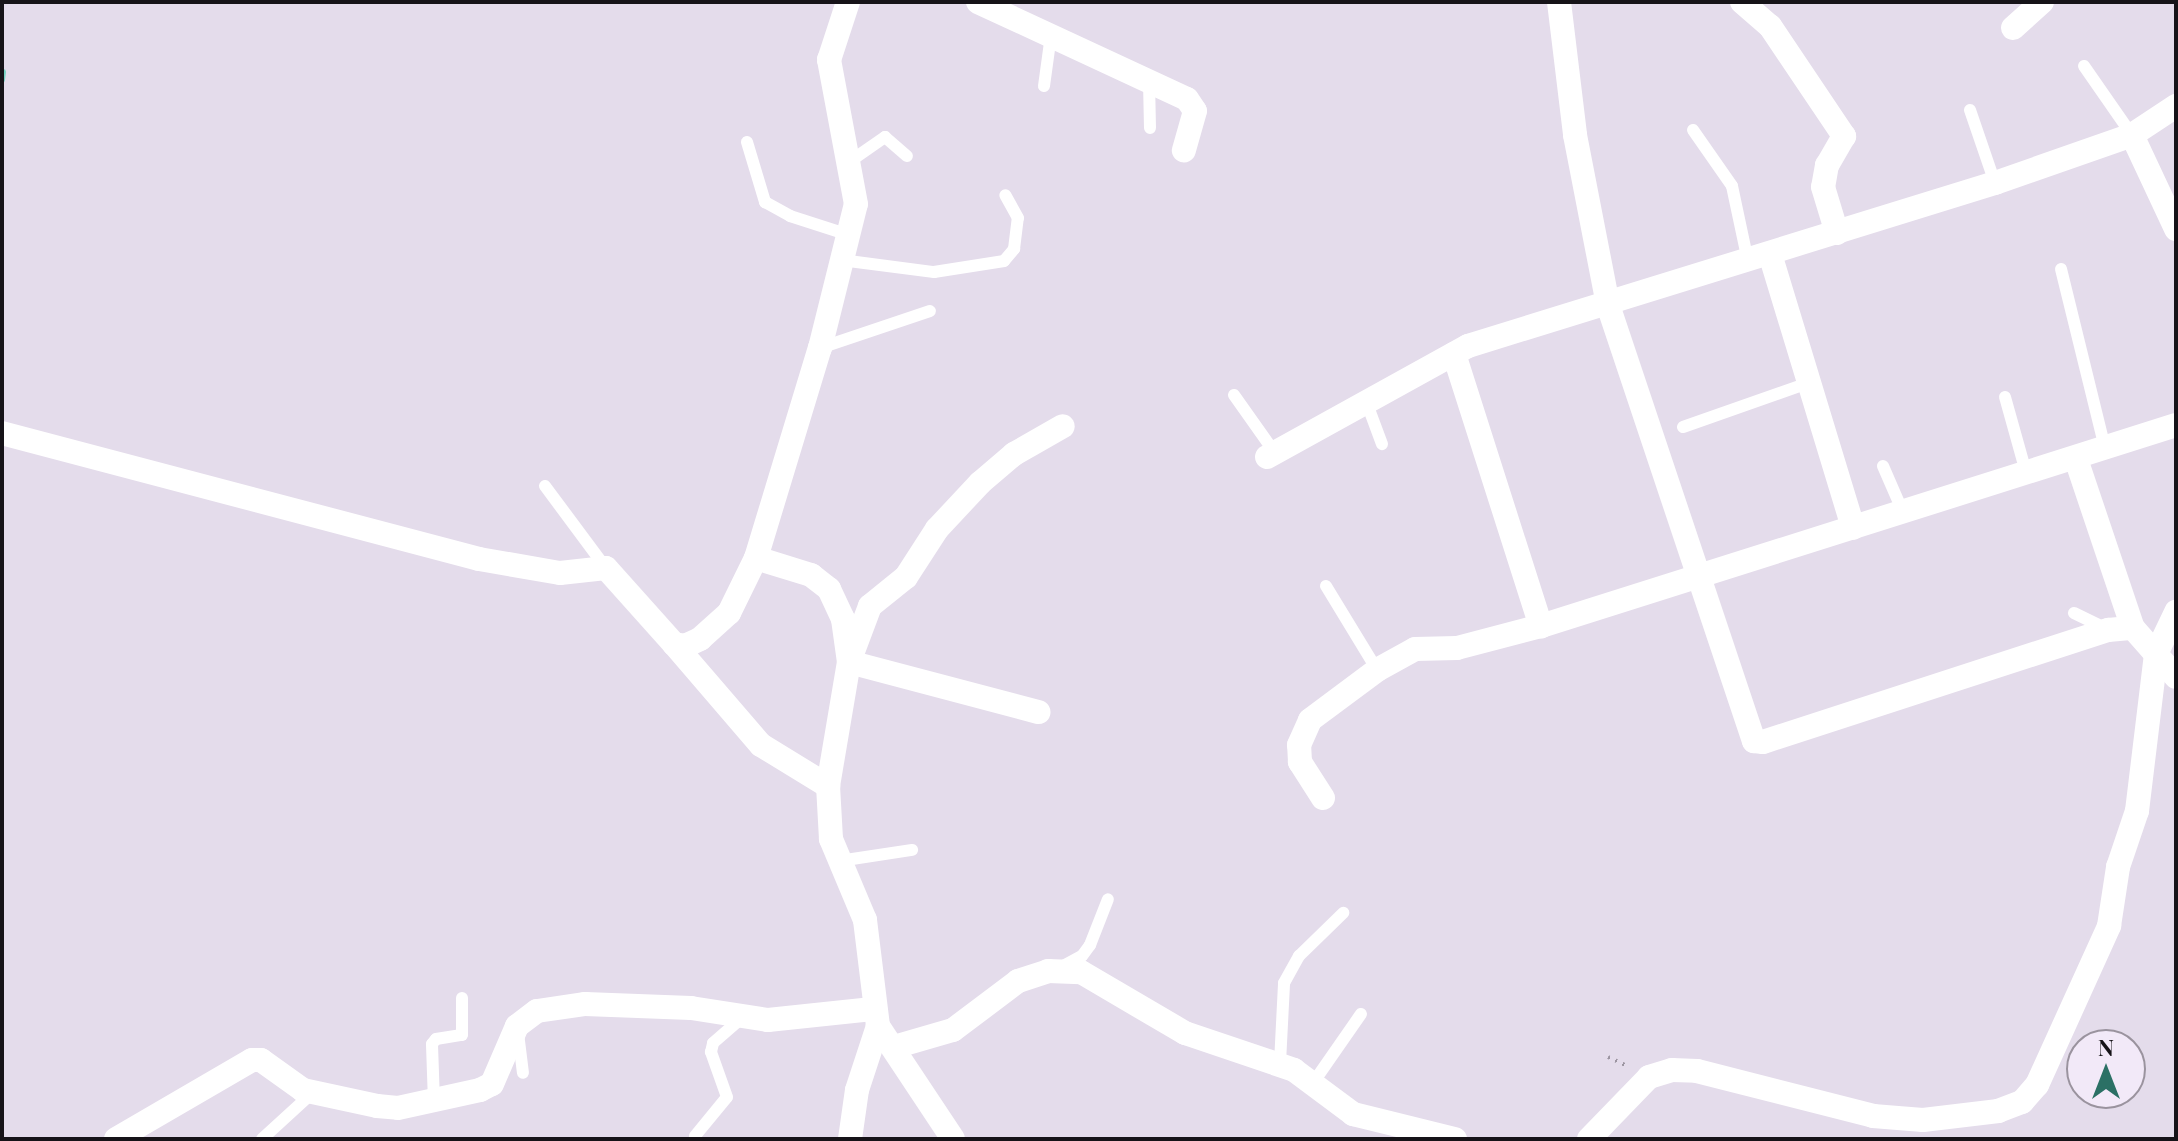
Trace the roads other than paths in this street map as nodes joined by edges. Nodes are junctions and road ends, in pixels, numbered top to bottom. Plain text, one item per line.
1 (848, 2) edge
2 (978, 2) edge
3 (1559, 2) edge
4 (1742, 2) edge
5 (2042, 2) edge
6 (2013, 28) dead end
7 (1051, 35) junction
8 (2084, 66) dead end
9 (1149, 81) junction
10 (1044, 86) dead end
11 (2176, 106) edge
12 (1970, 110) dead end
13 (1150, 128) dead end
14 (1693, 130) dead end
15 (2132, 135) junction
16 (747, 142) dead end
17 (1184, 150) dead end
18 (907, 156) dead end
19 (849, 162) junction
20 (1995, 183) junction
21 (1005, 195) dead end
22 (2175, 224) edge
23 (1837, 233) junction
24 (849, 235) junction
25 (1759, 257) junction
26 (841, 260) junction
27 (2061, 269) dead end
28 (1608, 305) junction
29 (930, 311) dead end
30 (820, 348) junction
31 (1454, 354) junction
32 (1808, 383) junction
33 (1234, 395) dead end
34 (2005, 397) dead end
35 (1366, 401) junction
36 (2176, 425) edge
37 (1063, 426) dead end
38 (1683, 427) dead end
39 (2, 433) edge
40 (1382, 444) dead end
41 (2105, 448) junction
42 (1271, 455) joint
43 (2076, 459) junction
44 (1883, 466) dead end
45 (2026, 472) junction
46 (545, 486) dead end
47 (1903, 512) junction
48 (1853, 528) junction
49 (756, 558) junction
50 (606, 568) junction
51 (1699, 579) junction
52 (1326, 586) dead end
53 (2176, 612) edge
54 (2074, 613) dead end
55 (1541, 626) junction
56 (2120, 629) junction
57 (674, 644) junction
58 (2156, 654) junction
59 (849, 662) junction
60 (1377, 670) junction
61 (2176, 677) edge
62 (1038, 712) dead end
63 (828, 786) junction
64 (1323, 798) dead end
65 (912, 850) dead end
66 (839, 861) junction
67 (1108, 899) dead end
68 (1343, 913) dead end
69 (1048, 971) junction
70 (462, 998) dead end
71 (1361, 1014) dead end
72 (875, 1018) junction
73 (741, 1019) junction
74 (517, 1026) junction
75 (894, 1047) junction
76 (1280, 1063) junction
77 (523, 1073) dead end
78 (1313, 1083) junction
79 (320, 1092) junction
80 (434, 1102) junction
81 (695, 1136) dead end
82 (116, 1139) edge
83 (262, 1139) edge
84 (850, 1139) edge
85 (953, 1139) edge
86 (1455, 1139) edge
87 (1589, 1139) edge

1 - 19 street
2 - 7 street
3 - 28 street
4 - 23 street
5 - 6 street
7 - 9 street
7 - 10 lane
8 - 15 lane
9 - 13 lane
9 - 17 street
11 - 15 street
12 - 20 lane
14 - 25 lane
15 - 20 street
15 - 22 street
16 - 24 lane
18 - 19 lane
19 - 24 street
20 - 23 street
21 - 26 lane
23 - 25 street
24 - 26 street
25 - 28 street
25 - 32 street
26 - 30 street
27 - 41 lane
28 - 31 street
28 - 51 street
29 - 30 lane
30 - 49 street
31 - 35 street
31 - 55 street
32 - 38 lane
32 - 48 street
33 - 42 lane
34 - 45 lane
35 - 40 lane
35 - 42 street
36 - 41 street
37 - 59 street
39 - 50 street
41 - 43 street
43 - 45 street
43 - 56 street
44 - 47 lane
45 - 47 street
46 - 50 lane
47 - 48 street
48 - 51 street
49 - 57 street
49 - 59 street
50 - 57 street
51 - 55 street
51 - 56 street
52 - 60 lane
53 - 58 street
54 - 56 lane
55 - 60 street
56 - 58 street
57 - 63 street
58 - 61 street
58 - 87 street
59 - 62 street
59 - 63 street
60 - 64 street
63 - 66 street
65 - 66 lane
66 - 72 street
67 - 69 lane
68 - 76 lane
69 - 75 street
69 - 76 street
70 - 80 lane
71 - 78 lane
72 - 73 street
72 - 75 street
72 - 84 street
73 - 74 street
73 - 81 lane
74 - 77 lane
74 - 80 street
75 - 85 street
76 - 78 street
78 - 86 street
79 - 80 street
79 - 82 street
79 - 83 lane

